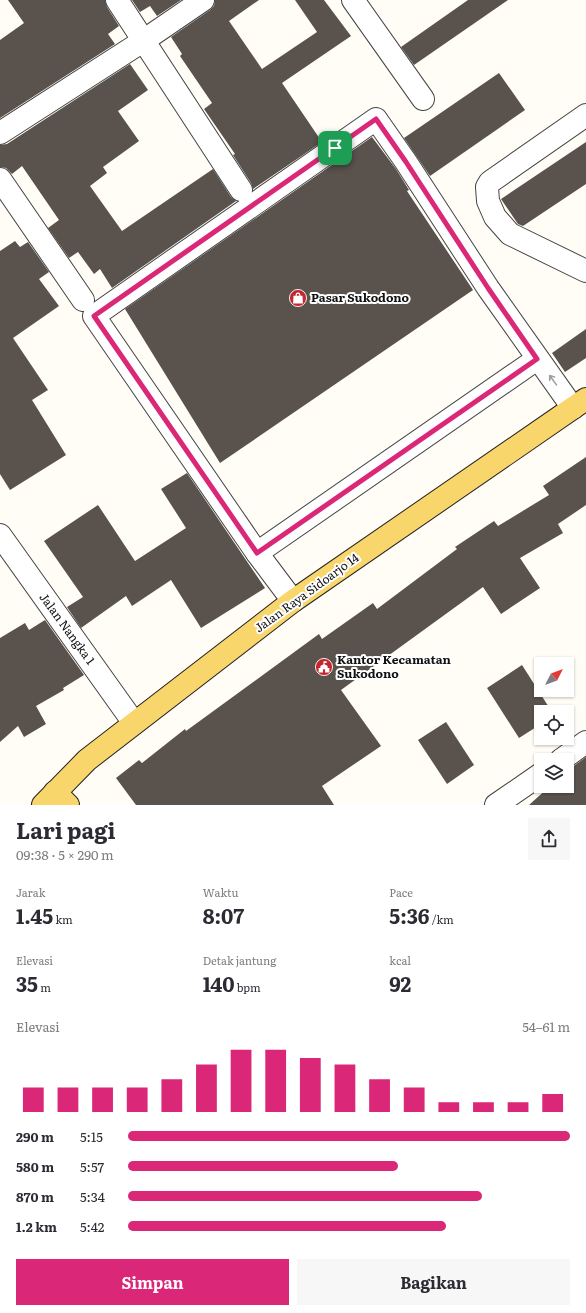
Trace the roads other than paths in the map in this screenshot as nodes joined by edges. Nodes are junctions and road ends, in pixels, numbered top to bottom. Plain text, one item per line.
1 (117, 0) edge
2 (203, 0) edge
3 (353, 0) edge
4 (143, 41) junction
5 (423, 99) dead end
6 (586, 115) edge
7 (0, 133) edge
8 (0, 179) edge
9 (241, 190) dead end
10 (586, 272) edge
11 (84, 300) dead end
12 (537, 359) junction
13 (579, 404) edge
14 (0, 535) edge
15 (257, 553) junction
16 (293, 601) junction
17 (134, 723) junction
18 (586, 742) edge
19 (571, 753) edge
20 (534, 779) edge
21 (55, 801) edge
22 (496, 805) edge

1 - 4 street
2 - 4 street
3 - 5 street
4 - 7 street
4 - 9 street
6 - 10 street
8 - 11 street
13 -> 12 street
12 - 15 street
12 - 15 street
13 - 16 main road, Jalan Raya Sidoarjo 14
14 - 17 street, Jalan Nangka 1
15 - 16 street
16 - 17 main road, Jalan Raya Sidoarjo 14
17 - 21 main road, Jalan Raya Sidoarjo 14
18 - 19 street
20 - 22 street

